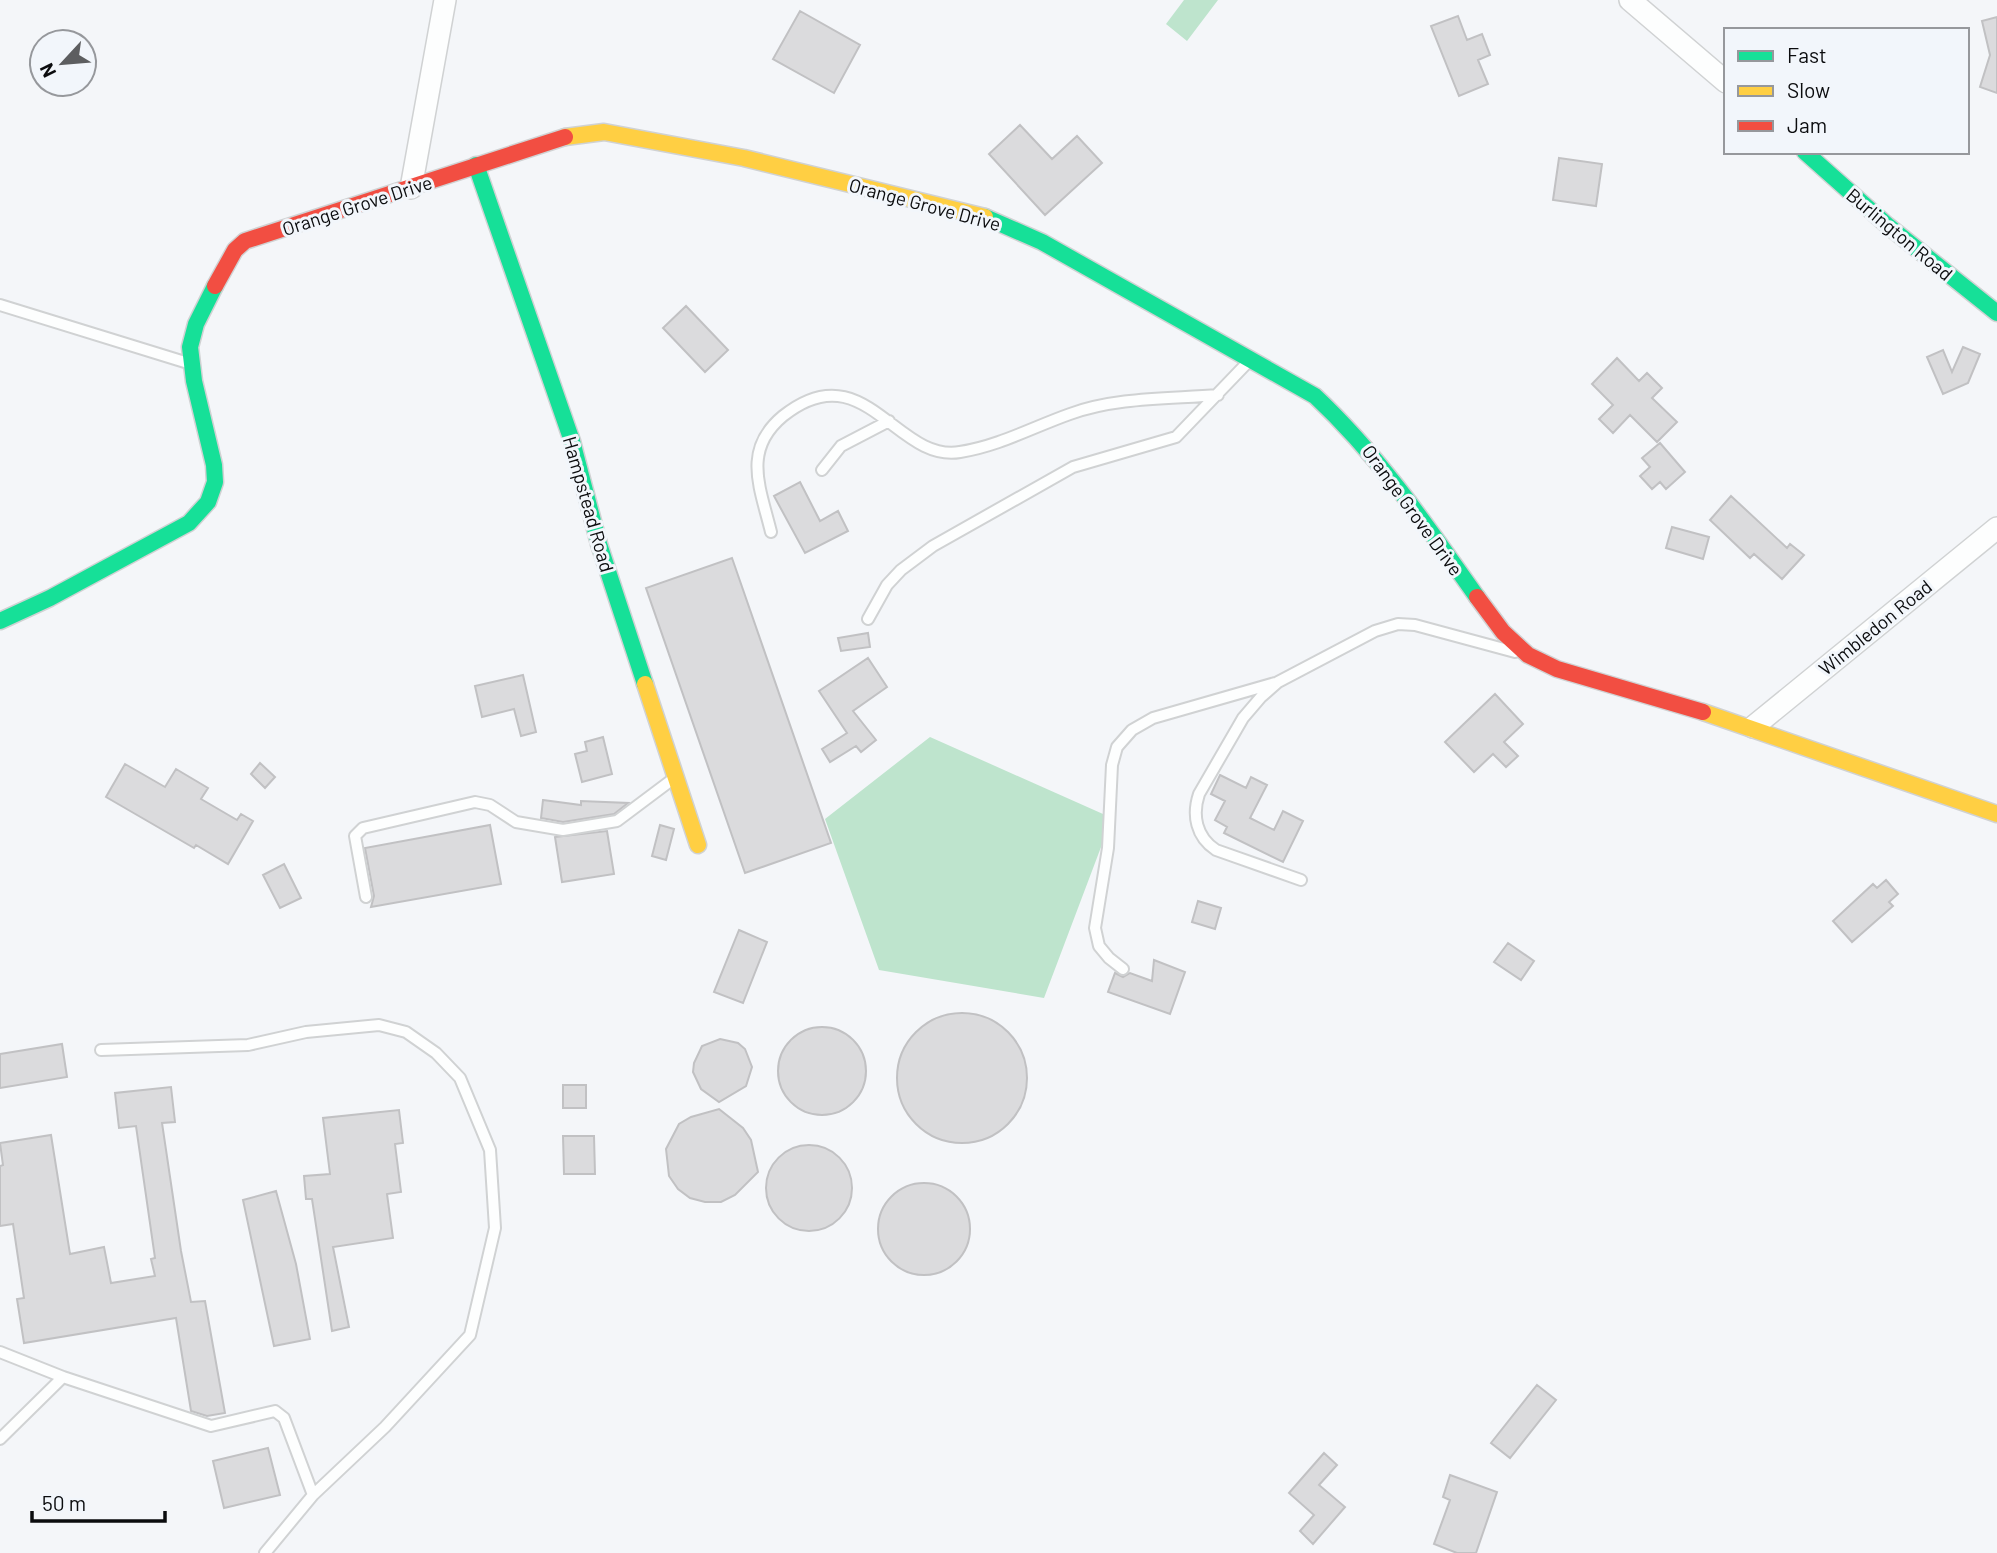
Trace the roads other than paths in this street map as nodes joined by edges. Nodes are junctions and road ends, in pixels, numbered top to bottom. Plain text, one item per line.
1 (445, 0) edge
2 (1630, 0) edge
3 (1724, 80) edge
4 (1807, 154) edge
5 (476, 165) junction
6 (411, 188) junction
7 (0, 305) edge
8 (1997, 313) edge
9 (1250, 360) junction
10 (191, 363) junction
11 (1218, 395) junction
12 (889, 421) junction
13 (822, 470) dead end
14 (1997, 528) edge
15 (771, 532) dead end
16 (868, 619) dead end
17 (0, 621) edge
18 (1528, 655) junction
19 (1278, 682) junction
20 (1753, 727) junction
21 (675, 777) junction
22 (1997, 814) edge
23 (698, 845) dead end
24 (1301, 880) dead end
25 (366, 897) dead end
26 (1123, 969) dead end
27 (101, 1050) dead end
28 (0, 1352) edge
29 (63, 1377) junction
30 (0, 1439) edge
31 (313, 1495) junction
32 (265, 1553) edge

1 - 6 street
2 - 3 street
4 - 8 street, Burlington Road
5 - 6 street, Orange Grove Drive
5 - 9 street, Orange Grove Drive
5 - 21 street, Hampstead Road
6 - 10 street, Orange Grove Drive
7 - 10 lane
9 - 11 lane
9 - 18 street, Orange Grove Drive
10 - 17 street, Orange Grove Drive
11 - 12 lane
11 - 16 lane
12 - 13 lane
12 - 15 lane
14 - 20 street, Wimbledon Road
18 - 19 lane
18 - 20 street, Orange Grove Drive
19 - 24 lane
19 - 26 lane
20 - 22 street, Orange Grove Drive
21 - 23 street, Hampstead Road
21 - 25 lane
27 - 31 lane
28 - 29 lane
29 - 30 lane
29 - 31 lane
31 - 32 lane

